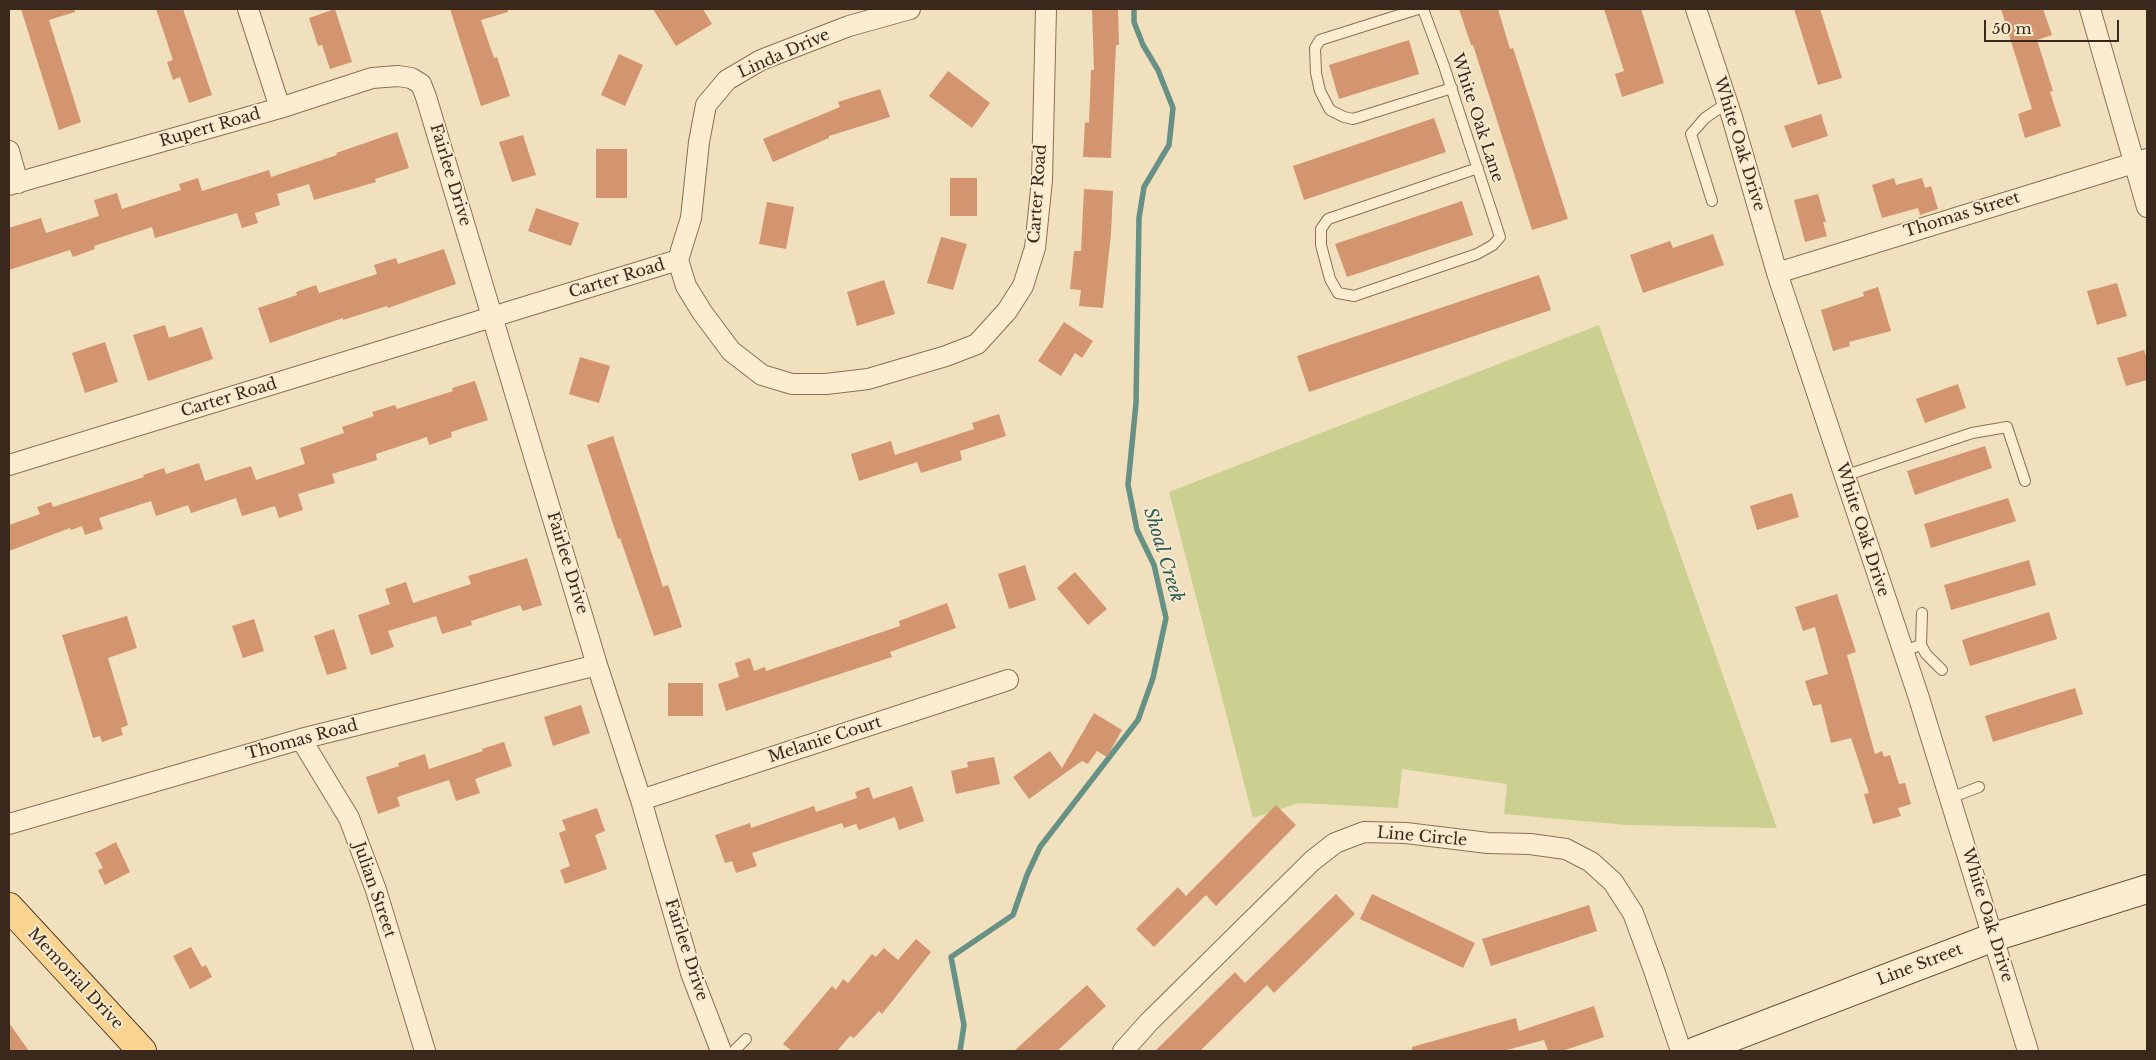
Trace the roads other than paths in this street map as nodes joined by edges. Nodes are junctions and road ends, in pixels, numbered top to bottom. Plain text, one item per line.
1 (248, 9) edge
2 (910, 9) edge
3 (1046, 9) edge
4 (1418, 9) edge
5 (1423, 9) edge
6 (1696, 9) edge
7 (2090, 9) edge
8 (411, 78) joint
9 (1452, 88) junction
10 (1727, 103) junction
11 (280, 108) junction
12 (9, 152) edge
13 (2141, 160) edge
14 (1478, 168) junction
15 (14, 184) edge
16 (1712, 201) dead end
17 (2147, 207) edge
18 (678, 260) junction
19 (1777, 273) junction
20 (493, 318) junction
21 (9, 465) edge
22 (1844, 476) junction
23 (2025, 481) dead end
24 (1922, 613) dead end
25 (1912, 648) junction
26 (597, 665) junction
27 (1942, 670) dead end
28 (1008, 680) dead end
29 (301, 739) junction
30 (1979, 787) dead end
31 (1950, 798) junction
32 (642, 800) junction
33 (9, 824) edge
34 (2147, 888) edge
35 (9, 907) edge
36 (1994, 937) junction
37 (746, 1039) dead end
38 (142, 1051) edge
39 (424, 1051) edge
40 (721, 1051) edge
41 (734, 1051) edge
42 (1123, 1051) edge
43 (1681, 1051) edge
44 (1696, 1051) edge
45 (2028, 1051) edge

1 - 11 street
2 - 18 street, Linda Drive
3 - 18 street, Carter Road
4 - 9 lane
5 - 9 lane, White Oak Lane
6 - 10 street, White Oak Drive
7 - 13 street
8 - 11 street, Rupert Road
8 - 20 street, Fairlee Drive
9 - 14 lane, White Oak Lane
10 - 16 lane
10 - 19 street, White Oak Drive
11 - 15 street, Rupert Road
12 - 15 street
13 - 17 street
13 - 19 street, Thomas Street
14 - 14 lane, White Oak Lane
18 - 20 street, Carter Road
19 - 22 street, White Oak Drive
20 - 21 street, Carter Road
20 - 26 street, Fairlee Drive
22 - 23 lane
22 - 25 street, White Oak Drive
24 - 25 lane
25 - 27 lane
25 - 31 street, White Oak Drive
26 - 29 street, Thomas Road
26 - 32 street, Fairlee Drive
28 - 32 street, Melanie Court
29 - 33 street, Thomas Road
29 - 39 street, Julian Street
30 - 31 lane
31 - 36 street, White Oak Drive
32 - 40 street, Fairlee Drive
34 - 36 street, Line Street
35 - 38 main road, Memorial Drive
36 - 44 street, Line Street
36 - 45 street, White Oak Drive
37 - 41 lane
42 - 43 street, Line Circle

